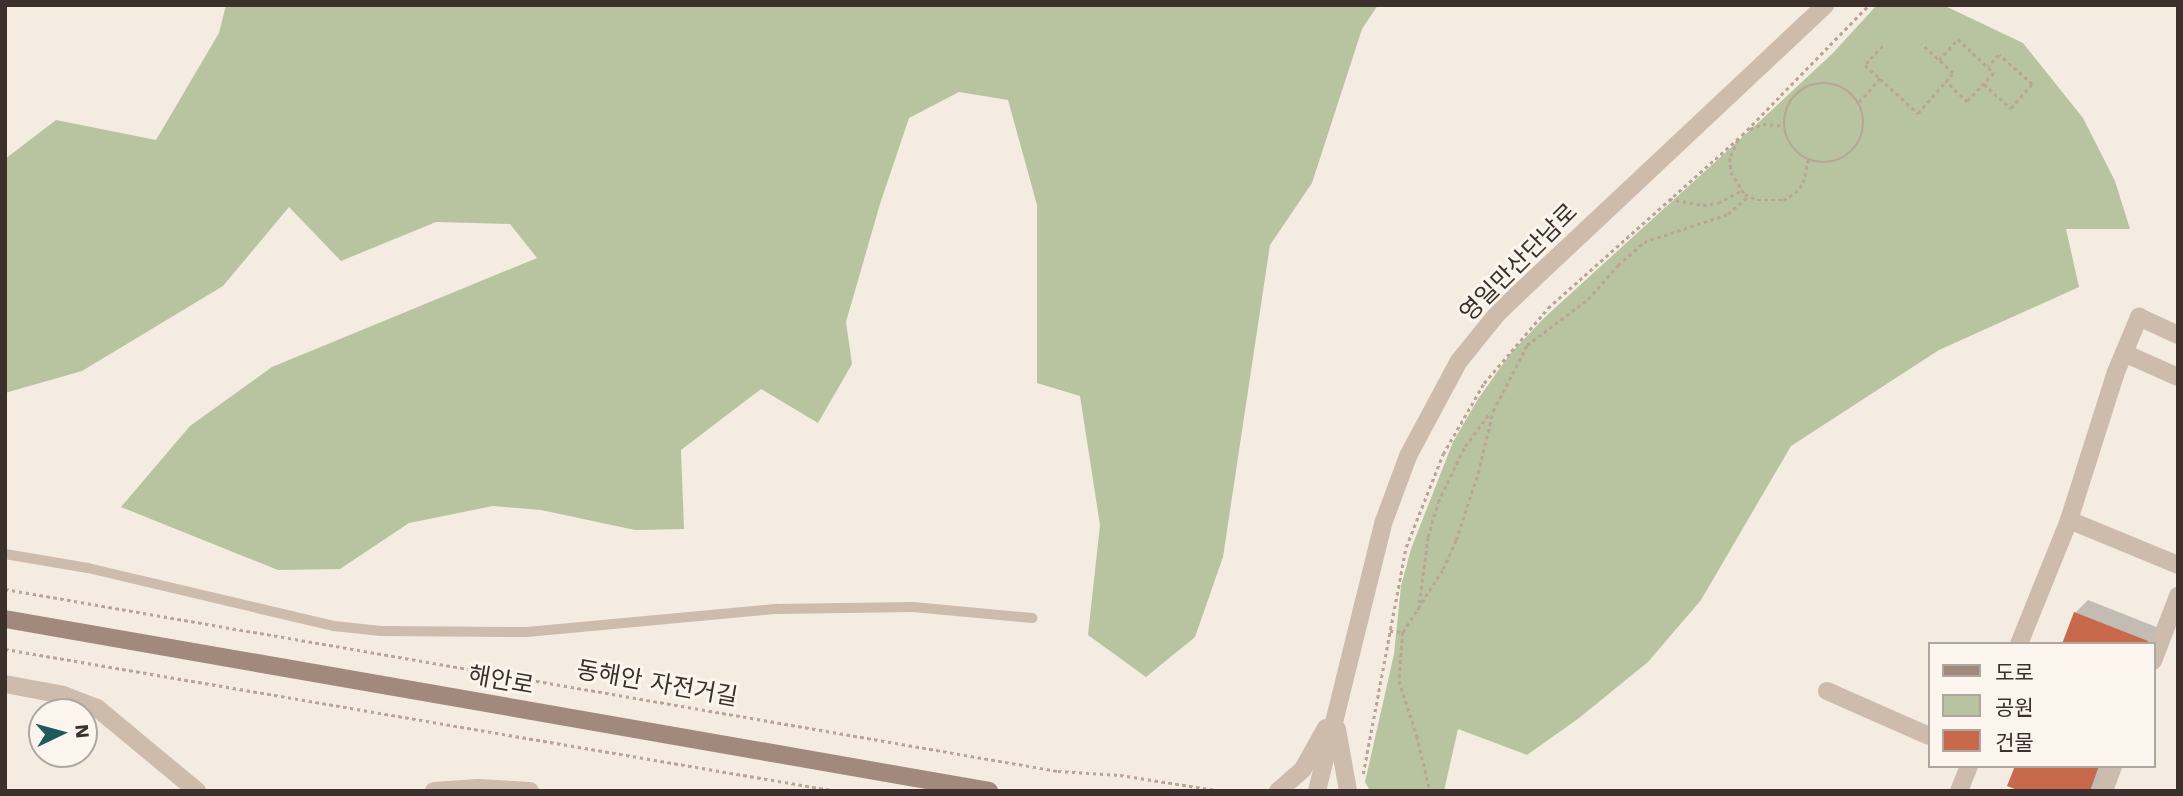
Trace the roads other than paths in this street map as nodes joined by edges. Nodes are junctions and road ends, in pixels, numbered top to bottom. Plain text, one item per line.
1 (1825, 5) edge
2 (2178, 335) edge
3 (2124, 353) junction
4 (2178, 377) edge
5 (2069, 520) junction
6 (5, 554) edge
7 (2178, 565) edge
8 (2178, 596) edge
9 (1032, 618) dead end
10 (5, 619) edge
11 (2020, 642) edge
12 (2155, 656) edge
13 (5, 684) edge
14 (1827, 691) dead end
15 (1336, 710) junction
16 (1927, 735) edge
17 (1968, 768) edge
18 (2112, 768) edge
19 (1354, 787) edge
20 (197, 791) edge
21 (434, 791) edge
22 (530, 791) edge
23 (989, 791) edge
24 (1278, 791) edge
25 (1317, 791) edge
26 (1959, 791) edge
27 (2104, 791) edge

1 - 15 street, 영일만산단남로
2 - 3 street
3 - 4 street
3 - 5 street
5 - 7 street
5 - 11 street
6 - 9 lane
8 - 12 street
10 - 23 main road, 해안로
13 - 20 street
14 - 16 street
15 - 19 street
15 - 24 street
15 - 25 street, 영일만산단남로
17 - 26 street
18 - 27 street
21 - 22 street

